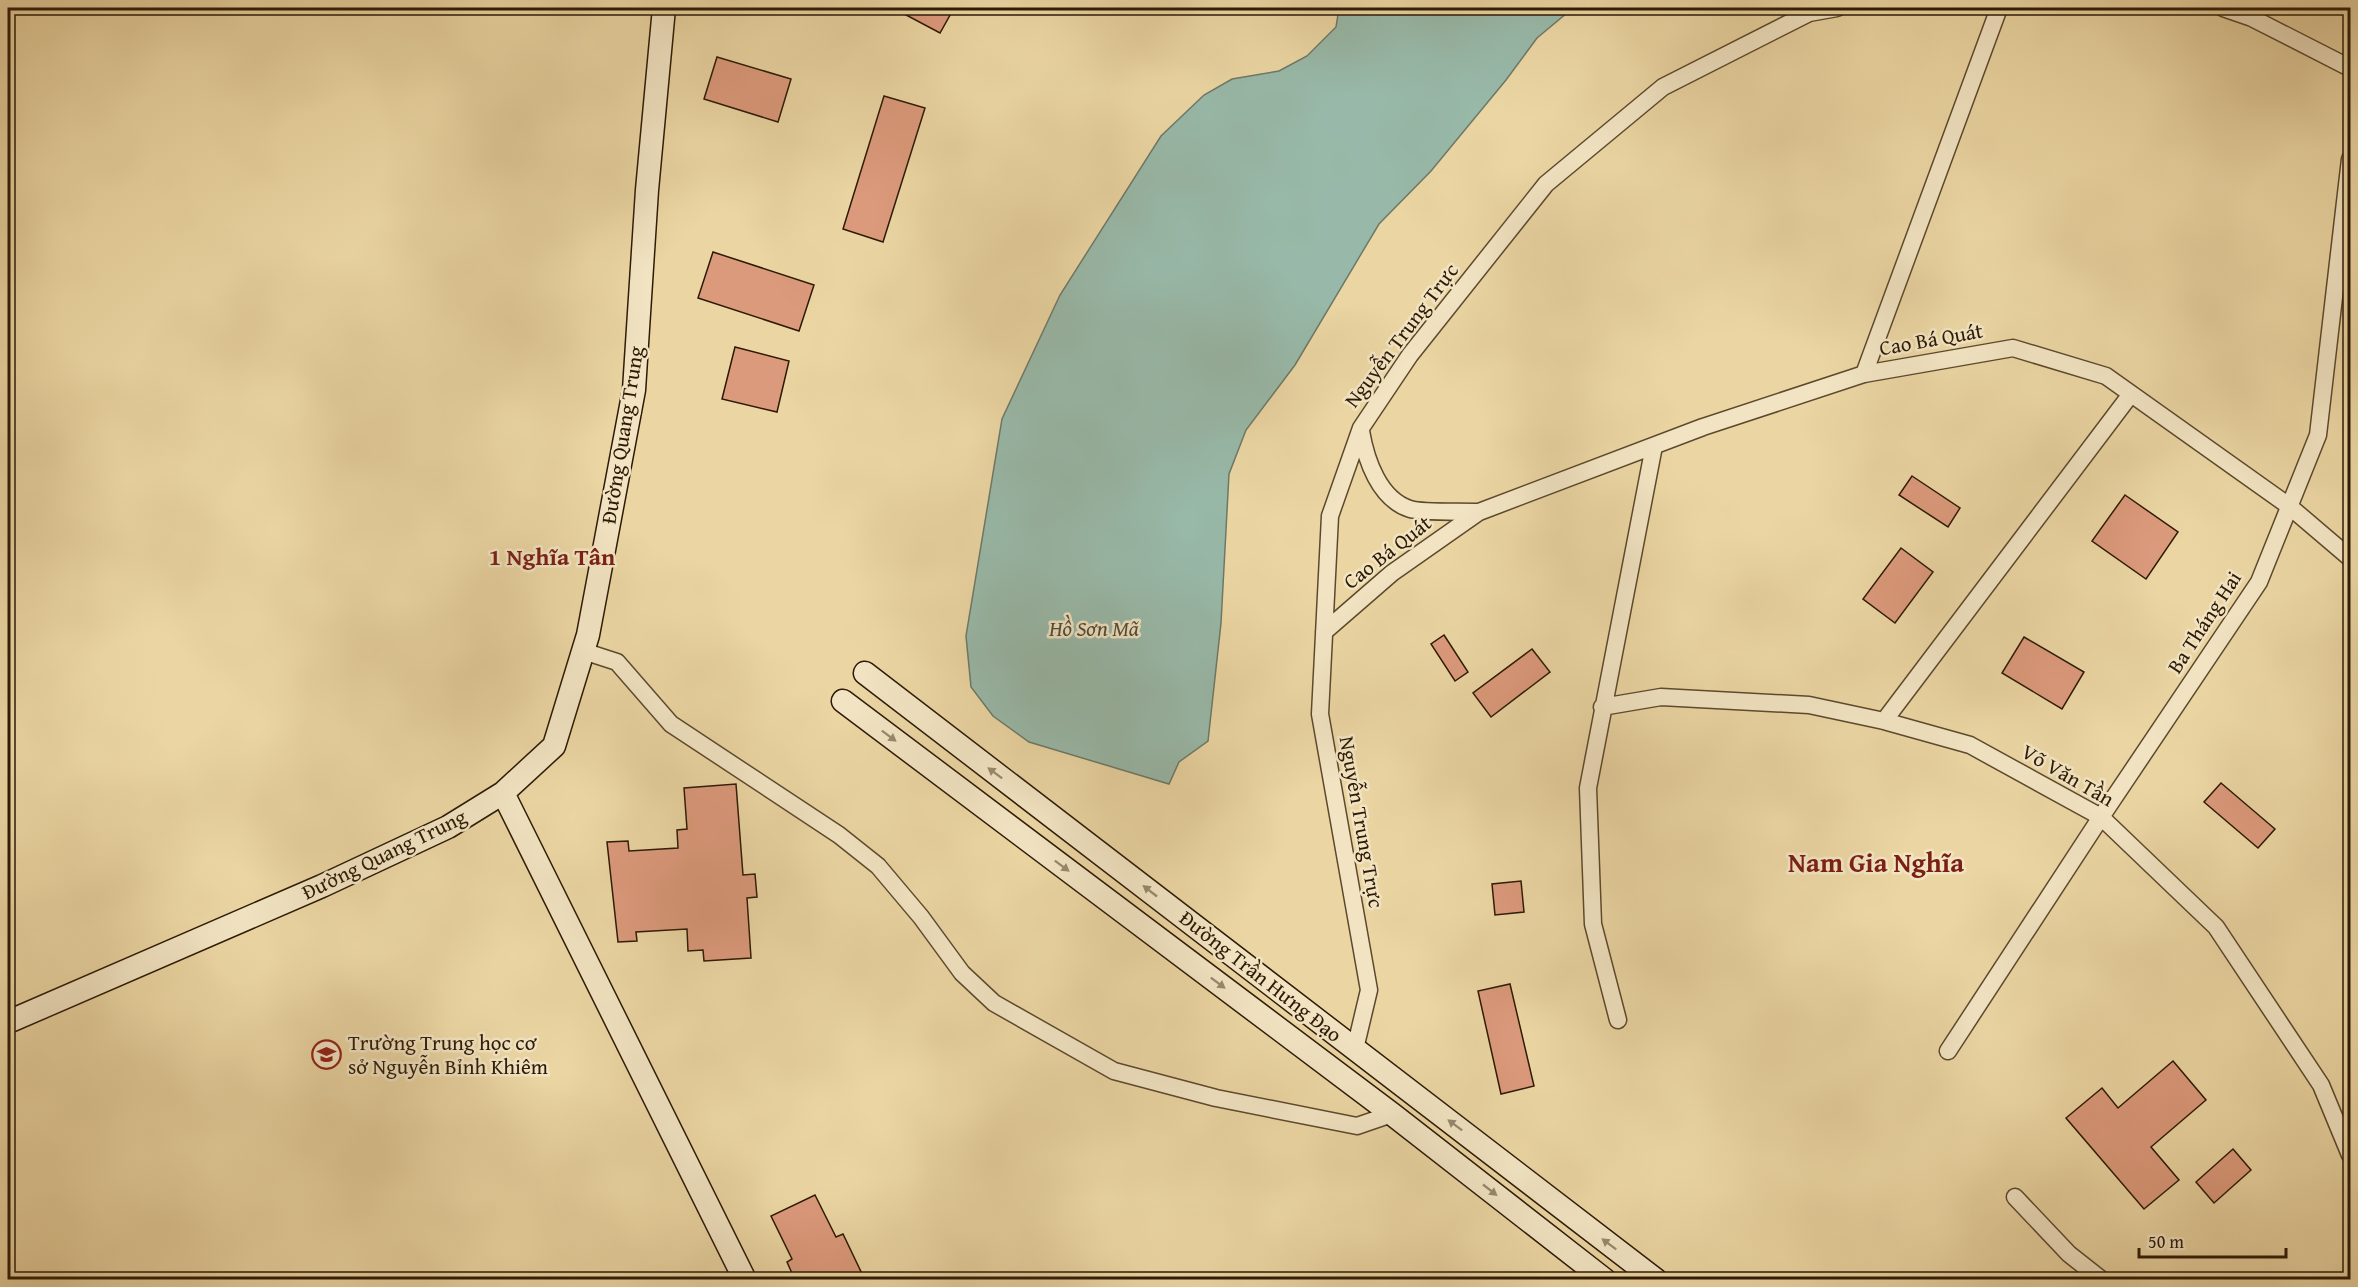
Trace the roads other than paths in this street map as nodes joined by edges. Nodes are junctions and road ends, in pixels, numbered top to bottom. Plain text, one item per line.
1 (664, 8) edge
2 (1837, 8) edge
3 (1999, 8) edge
4 (2223, 8) edge
5 (2350, 68) edge
6 (2350, 166) edge
7 (1864, 375) junction
8 (2131, 394) junction
9 (1360, 428) junction
10 (1654, 446) junction
11 (2289, 506) junction
12 (1479, 512) junction
13 (2350, 558) edge
14 (1324, 632) junction
15 (583, 651) junction
16 (865, 673) dead end
17 (843, 700) dead end
18 (1602, 707) junction
19 (1884, 721) junction
20 (503, 793) junction
21 (1053, 817) junction
22 (2101, 817) junction
23 (1032, 844) junction
24 (1618, 1020) dead end
25 (8, 1022) edge
26 (1355, 1049) junction
27 (1948, 1052) dead end
28 (1337, 1073) junction
29 (1392, 1114) junction
30 (2350, 1155) edge
31 (2015, 1197) dead end
32 (745, 1280) edge
33 (1605, 1280) edge
34 (1656, 1280) edge
35 (2102, 1280) edge

1 - 15 street, Đường Quang Trung
2 - 9 street, Nguyễn Trung Trực
3 - 7 street
4 - 5 street
6 - 11 street, Ba Tháng Hai
7 - 8 street, Cao Bá Quát
7 - 10 street, Cao Bá Quát
8 - 11 street, Cao Bá Quát
8 - 19 street
9 - 12 street, Cao Bá Quát
9 - 14 street, Nguyễn Trung Trực
10 - 12 street, Cao Bá Quát
10 - 18 street
11 - 13 street, Cao Bá Quát
11 - 22 street, Ba Tháng Hai
12 - 14 street, Cao Bá Quát
14 - 26 street, Nguyễn Trung Trực
15 - 20 street, Đường Quang Trung
15 - 29 street
21 -> 16 street, Đường Trần Hưng Đạo
17 -> 23 street, Đường Trần Hưng Đạo
18 - 19 street, Võ Văn Tần
18 - 24 street
19 - 22 street, Võ Văn Tần
20 - 25 street, Đường Quang Trung
20 - 32 street
21 - 23 street
26 -> 21 street, Đường Trần Hưng Đạo
22 - 27 street, Ba Tháng Hai
22 - 30 street, Võ Văn Tần
23 -> 28 street, Đường Trần Hưng Đạo
26 - 28 street
34 -> 26 street, Đường Trần Hưng Đạo
28 - 29 street, Đường Trần Hưng Đạo
29 -> 33 street, Đường Trần Hưng Đạo
31 - 35 street

